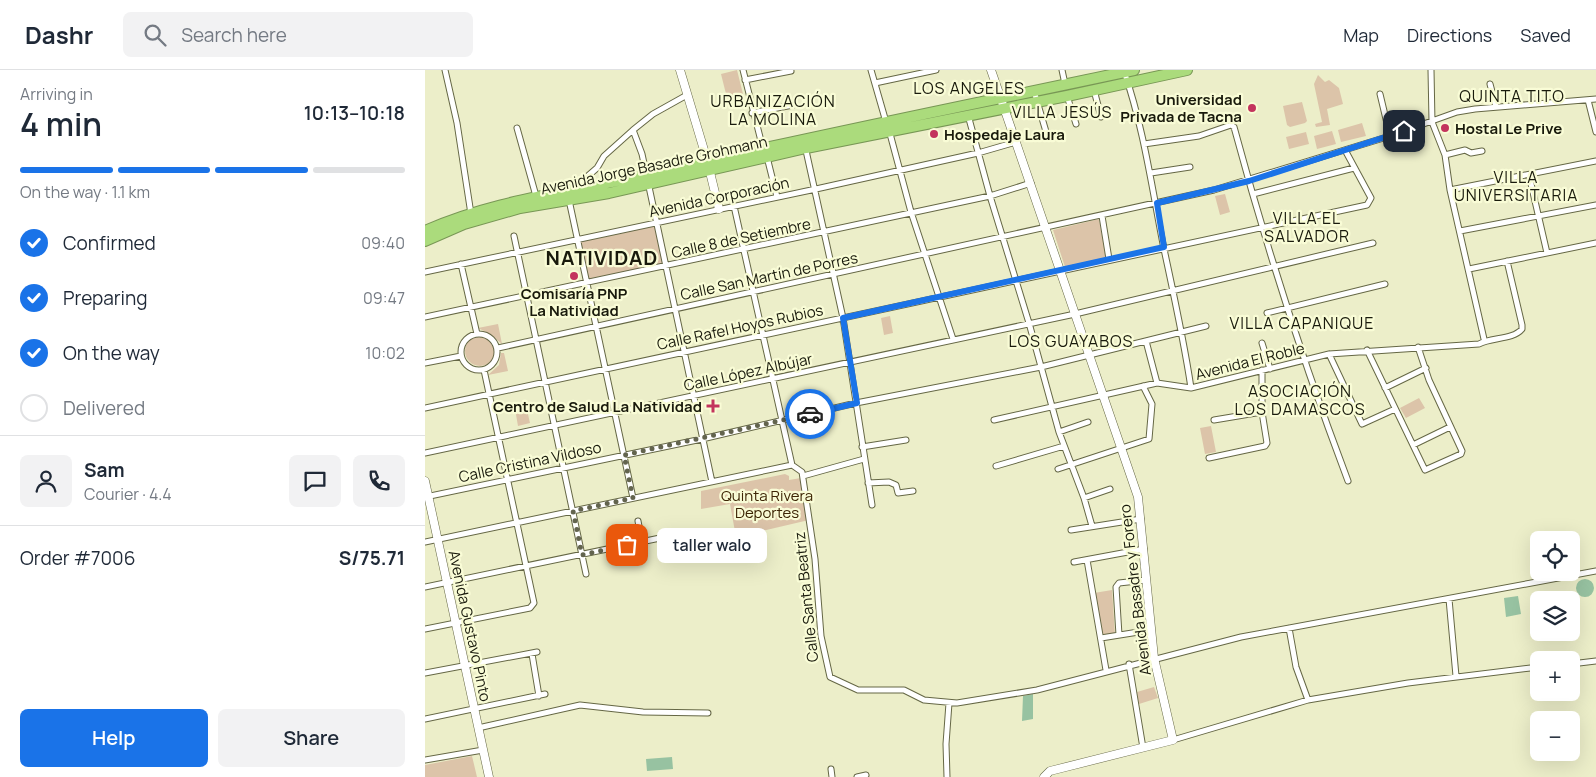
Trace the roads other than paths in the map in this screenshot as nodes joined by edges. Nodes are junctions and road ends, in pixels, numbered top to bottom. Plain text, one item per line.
1 (445, 70) edge
2 (680, 70) edge
3 (743, 70) edge
4 (871, 70) edge
5 (936, 70) edge
6 (991, 70) edge
7 (1062, 70) edge
8 (1187, 70) edge
9 (1431, 70) edge
10 (791, 71) dead end
11 (1128, 71) edge
12 (770, 72) edge
13 (745, 80) junction
14 (875, 82) junction
15 (1079, 82) junction
16 (1129, 82) junction
17 (1490, 84) dead end
18 (1065, 85) junction
19 (1094, 90) junction
20 (1034, 91) junction
21 (1082, 93) junction
22 (687, 94) junction
23 (1380, 94) dead end
24 (1067, 96) junction
25 (1596, 99) edge
26 (1587, 100) junction
27 (1037, 102) junction
28 (1001, 103) junction
29 (793, 105) dead end
30 (1496, 107) junction
31 (967, 110) junction
32 (752, 113) junction
33 (1101, 117) dead end
34 (1432, 122) junction
35 (1076, 124) dead end
36 (887, 126) junction
37 (517, 128) dead end
38 (633, 130) junction
39 (1596, 132) edge
40 (1047, 135) dead end
41 (1390, 136) junction
42 (1016, 142) junction
43 (805, 143) junction
44 (1144, 144) junction
45 (1345, 150) junction
46 (1482, 150) dead end
47 (764, 152) junction
48 (978, 153) junction
49 (1445, 155) junction
50 (1596, 161) edge
51 (708, 164) junction
52 (1190, 167) dead end
53 (1354, 168) junction
54 (898, 171) junction
55 (1151, 173) junction
56 (1529, 175) junction
57 (647, 179) junction
58 (1249, 181) junction
59 (1031, 183) junction
60 (816, 189) junction
61 (1450, 190) junction
62 (569, 194) junction
63 (1253, 194) junction
64 (536, 196) junction
65 (990, 196) junction
66 (777, 197) junction
67 (1157, 203) junction
68 (1596, 205) edge
69 (734, 206) junction
70 (719, 209) junction
71 (911, 212) junction
72 (1102, 216) junction
73 (471, 217) junction
74 (1539, 217) junction
75 (655, 224) junction
76 (1263, 227) junction
77 (1047, 228) junction
78 (425, 231) edge
79 (1460, 231) junction
80 (824, 232) junction
81 (514, 236) dead end
82 (1002, 237) junction
83 (579, 239) junction
84 (425, 241) edge
85 (1373, 243) dead end
86 (1596, 244) edge
87 (1164, 247) junction
88 (744, 250) junction
89 (518, 252) junction
90 (1547, 253) junction
91 (926, 254) junction
92 (1109, 259) junction
93 (1507, 261) junction
94 (461, 264) junction
95 (1276, 266) junction
96 (665, 267) junction
97 (1469, 269) junction
98 (1061, 270) junction
99 (425, 272) edge
100 (834, 274) junction
101 (1015, 280) junction
102 (587, 283) junction
103 (1385, 284) dead end
104 (1174, 291) junction
105 (753, 292) junction
106 (527, 296) junction
107 (939, 297) junction
108 (1289, 308) junction
109 (471, 309) junction
110 (674, 310) junction
111 (1267, 313) dead end
112 (1075, 314) junction
113 (425, 318) edge
114 (843, 318) junction
115 (1029, 323) junction
116 (1206, 326) dead end
117 (596, 327) junction
118 (1183, 333) junction
119 (477, 334) junction
120 (763, 335) junction
121 (953, 339) junction
122 (1484, 339) junction
123 (536, 340) junction
124 (1146, 341) junction
125 (1262, 343) dead end
126 (1418, 347) junction
127 (498, 348) junction
128 (1367, 350) junction
129 (685, 352) junction
130 (1329, 354) junction
131 (1089, 355) junction
132 (461, 356) junction
133 (1305, 360) junction
134 (425, 363) edge
135 (851, 363) junction
136 (1041, 367) junction
137 (606, 368) junction
138 (1426, 368) junction
139 (1270, 369) junction
140 (484, 370) junction
141 (1262, 370) junction
142 (772, 380) junction
143 (545, 382) junction
144 (1157, 383) junction
145 (1143, 386) junction
146 (1191, 388) junction
147 (1385, 388) junction
148 (490, 393) junction
149 (1102, 395) junction
150 (694, 396) junction
151 (857, 403) junction
152 (1052, 406) junction
153 (425, 408) edge
154 (1395, 408) junction
155 (614, 412) junction
156 (1262, 412) junction
157 (994, 420) dead end
158 (1214, 420) dead end
159 (781, 421) junction
160 (1087, 422) dead end
161 (554, 425) junction
162 (1450, 427) junction
163 (1059, 432) junction
164 (499, 437) junction
165 (702, 439) junction
166 (906, 440) dead end
167 (1413, 445) junction
168 (1064, 446) junction
169 (862, 447) junction
170 (1121, 448) junction
171 (425, 453) edge
172 (624, 455) junction
173 (1209, 458) dead end
174 (864, 460) junction
175 (1071, 464) junction
176 (792, 466) junction
177 (996, 466) dead end
178 (563, 468) junction
179 (1058, 469) dead end
180 (803, 476) junction
181 (508, 480) junction
182 (425, 481) edge
183 (1348, 481) dead end
184 (712, 482) junction
185 (868, 483) junction
186 (1109, 489) dead end
187 (913, 492) dead end
188 (427, 497) edge
189 (633, 498) junction
190 (1084, 498) junction
191 (872, 504) dead end
192 (573, 511) junction
193 (1141, 519) junction
194 (637, 521) dead end
195 (517, 522) junction
196 (1091, 526) junction
197 (1071, 530) dead end
198 (684, 533) dead end
199 (437, 540) junction
200 (425, 542) edge
201 (642, 542) junction
202 (1144, 549) junction
203 (582, 555) junction
204 (1087, 560) junction
205 (1074, 562) dead end
206 (525, 566) junction
207 (1596, 571) edge
208 (586, 574) dead end
209 (1146, 580) junction
210 (447, 582) junction
211 (425, 587) edge
212 (1449, 599) junction
213 (455, 623) junction
214 (1289, 628) junction
215 (425, 629) edge
216 (1151, 630) junction
217 (1119, 635) junction
218 (1101, 638) junction
219 (1154, 658) junction
220 (1596, 661) edge
221 (1580, 663) edge
222 (1129, 664) junction
223 (464, 666) junction
224 (1530, 668) edge
225 (1106, 670) junction
226 (425, 673) edge
227 (1456, 676) junction
228 (1308, 700) junction
229 (949, 703) junction
230 (474, 709) junction
231 (708, 713) dead end
232 (425, 719) edge
233 (478, 728) junction
234 (1173, 740) junction
235 (1143, 748) junction
236 (483, 750) junction
237 (425, 760) edge
238 (831, 769) dead end
239 (866, 775) dead end
240 (1045, 775) edge
241 (489, 777) edge
242 (832, 777) edge
243 (857, 777) edge
244 (947, 777) edge

1 - 73 street
2 - 22 street
3 - 13 street
4 - 14 street
5 - 14 street
6 - 28 street, Avenida Basadre y Forero
7 - 18 street
8 - 16 highway, Avenida Jorge Basadre Grohmann
9 - 34 street
10 - 12 street
11 - 15 highway, Avenida Jorge Basadre Grohmann
11 - 16 street
12 - 13 street
13 - 32 street
14 - 36 street
15 - 18 highway, Avenida Jorge Basadre Grohmann
15 - 21 highway
16 - 19 highway, Avenida Jorge Basadre Grohmann
16 - 44 street
17 - 30 street
18 - 20 highway, Avenida Jorge Basadre Grohmann
19 - 21 highway, Avenida Jorge Basadre Grohmann
19 - 33 street
20 - 27 street
20 - 28 highway, Avenida Jorge Basadre Grohmann
21 - 24 highway, Avenida Jorge Basadre Grohmann
22 - 38 street
22 - 51 street
23 - 41 street
24 - 27 highway, Avenida Jorge Basadre Grohmann
24 - 35 street
25 - 26 street, Calle San Martín de Porres
26 - 30 street, Calle San Martín de Porres
26 - 39 street
27 - 28 highway, Avenida Jorge Basadre Grohmann
27 - 40 street
28 - 31 highway, Avenida Jorge Basadre Grohmann
28 - 42 street, Avenida Basadre y Forero
29 - 32 street
30 - 34 street, Calle San Martín de Porres
31 - 36 highway, Avenida Jorge Basadre Grohmann
31 - 48 street
32 - 47 street
34 - 41 street, Calle San Martín de Porres
34 - 49 street
36 - 43 highway, Avenida Jorge Basadre Grohmann
36 - 54 street
37 - 64 street
38 - 57 street
38 - 62 street
41 - 45 street, Calle San Martín de Porres
42 - 48 street, Avenida Corporación
42 - 59 street, Avenida Basadre y Forero
43 - 47 highway, Avenida Jorge Basadre Grohmann
43 - 60 street
44 - 55 street
44 - 58 street
45 - 53 street
45 - 58 street, Calle San Martín de Porres
46 - 49 street
47 - 51 highway, Avenida Jorge Basadre Grohmann
47 - 66 street
48 - 54 street, Avenida Corporación
48 - 65 street
49 - 61 street
50 - 56 street
51 - 57 highway, Avenida Jorge Basadre Grohmann
51 - 70 street
52 - 55 street
53 - 63 street
53 - 76 street, Calle Rafel Hoyos Rubios
54 - 60 street, Avenida Corporación
54 - 71 street
55 - 67 street
56 - 61 street
56 - 74 street
57 - 62 highway, Avenida Jorge Basadre Grohmann
57 - 75 street
58 - 63 street
58 - 67 street, Calle San Martín de Porres
59 - 65 street, Calle 8 de Setiembre
59 - 77 street, Avenida Basadre y Forero
60 - 66 street, Avenida Corporación
60 - 80 street
61 - 79 street
62 - 64 highway, Avenida Jorge Basadre Grohmann
62 - 73 highway, Avenida Jorge Basadre Grohmann
62 - 83 street
63 - 76 street
64 - 73 highway, Avenida Jorge Basadre Grohmann
65 - 71 street, Calle 8 de Setiembre
65 - 82 street
66 - 69 street, Avenida Corporación
67 - 72 street, Calle San Martín de Porres
67 - 87 street
68 - 74 street
69 - 70 street, Avenida Corporación
69 - 88 street
70 - 75 street, Avenida Corporación
71 - 80 street, Calle 8 de Setiembre
71 - 91 street
72 - 77 street, Calle San Martín de Porres
72 - 92 street
73 - 78 highway, Avenida Jorge Basadre Grohmann
73 - 84 highway, Avenida Jorge Basadre Grohmann
74 - 79 street
74 - 90 street
75 - 83 street, Avenida Corporación
75 - 96 street
76 - 87 street, Calle Rafel Hoyos Rubios
76 - 95 street
77 - 82 street, Calle San Martín de Porres
77 - 98 street, Avenida Basadre y Forero
79 - 97 street
80 - 88 street, Calle 8 de Setiembre
80 - 100 street
81 - 89 street
82 - 91 street, Calle San Martín de Porres
82 - 101 street
83 - 89 street, Avenida Corporación
83 - 102 street
85 - 95 street, Calle López Albújar
86 - 90 street
87 - 92 street, Calle Rafel Hoyos Rubios
87 - 104 street
88 - 96 street, Calle 8 de Setiembre
88 - 105 street
89 - 94 street, Avenida Corporación
89 - 106 street
90 - 93 street
91 - 100 street, Calle San Martín de Porres
91 - 107 street
92 - 98 street, Calle Rafel Hoyos Rubios
93 - 97 street
93 - 122 street, Avenida El Roble
94 - 99 street, Avenida Corporación
94 - 109 street
95 - 104 street, Calle López Albújar
95 - 108 street
96 - 102 street, Calle 8 de Setiembre
96 - 110 street
97 - 122 street
98 - 101 street, Calle Rafel Hoyos Rubios
98 - 112 street, Avenida Basadre y Forero
100 - 105 street, Calle San Martín de Porres
100 - 114 street
101 - 107 street, Calle Rafel Hoyos Rubios
101 - 115 street
102 - 106 street, Calle 8 de Setiembre
102 - 117 street
103 - 108 street
104 - 112 street, Calle López Albújar
104 - 118 street
105 - 110 street, Calle San Martín de Porres
105 - 120 street
106 - 109 street, Calle 8 de Setiembre
106 - 123 street
107 - 114 street, Calle Rafel Hoyos Rubios
107 - 121 street
108 - 111 street
108 - 133 street
109 - 113 street, Calle 8 de Setiembre
109 - 119 street
110 - 117 street, Calle San Martín de Porres
110 - 129 street
112 - 115 street, Calle López Albújar
112 - 131 street, Avenida Basadre y Forero
114 - 120 street, Calle Rafel Hoyos Rubios
114 - 135 street
115 - 121 street, Calle López Albújar
115 - 136 street
116 - 118 street, Calle Cristina Vildoso
117 - 123 street, Calle San Martín de Porres
117 - 137 street
118 - 124 street, Calle Cristina Vildoso
118 - 146 street
119 - 127 street
119 - 132 street
120 - 129 street, Calle Rafel Hoyos Rubios
120 - 142 street
121 - 135 street, Calle López Albújar
122 - 126 street, Avenida El Roble
123 - 127 street, Calle San Martín de Porres
123 - 143 street
124 - 131 street, Calle Cristina Vildoso
124 - 144 street
125 - 139 street
126 - 128 street, Avenida El Roble
126 - 138 street
127 - 140 street
128 - 130 street, Avenida El Roble
128 - 147 street
129 - 137 street, Calle Rafel Hoyos Rubios
129 - 150 street
130 - 133 street, Avenida El Roble
130 - 154 street
131 - 136 street, Calle Cristina Vildoso
131 - 149 street, Avenida Basadre y Forero
132 - 134 street
132 - 140 street
133 - 139 street, Avenida El Roble
133 - 183 street
135 - 142 street, Calle López Albújar
135 - 151 street
136 - 151 street, Calle Cristina Vildoso
136 - 152 street
137 - 143 street, Calle Rafel Hoyos Rubios
137 - 155 street
138 - 147 street
138 - 162 street
139 - 141 street, Avenida El Roble
140 - 148 street
141 - 146 street, Avenida El Roble
141 - 156 street
142 - 150 street, Calle López Albújar
142 - 159 street
143 - 148 street, Calle Rafel Hoyos Rubios
143 - 161 street
144 - 145 street, Avenida El Roble
144 - 146 street, Avenida El Roble
145 - 149 street, Avenida El Roble
145 - 170 street
147 - 154 street
148 - 153 street, Calle Rafel Hoyos Rubios
148 - 164 street
149 - 152 street, Avenida El Roble
149 - 170 street, Avenida Basadre y Forero
150 - 155 street, Calle López Albújar
150 - 165 street
151 - 159 street, Calle Cristina Vildoso
151 - 169 street
152 - 157 street, Avenida El Roble
152 - 163 street
154 - 167 street
155 - 161 street, Calle López Albújar
155 - 172 street
156 - 158 street
156 - 173 street
159 - 165 street, Calle Cristina Vildoso
159 - 176 street
160 - 163 street
161 - 164 street, Calle López Albújar
161 - 178 street
162 - 167 street
162 - 167 street
163 - 168 street
164 - 171 street, Calle López Albújar
164 - 181 street
165 - 172 street, Calle Cristina Vildoso
165 - 184 street
166 - 169 street
168 - 175 street
168 - 177 street
169 - 174 street
170 - 175 street
170 - 193 street, Avenida Basadre y Forero
172 - 178 street, Calle Cristina Vildoso
172 - 189 street
174 - 180 street
174 - 185 street
175 - 179 street
175 - 190 street
176 - 180 street
176 - 184 street
178 - 181 street, Calle Cristina Vildoso
178 - 192 street
180 - 229 street, Calle Santa Beatriz
181 - 188 street, Calle Cristina Vildoso
181 - 195 street
182 - 188 street, Avenida Gustavo Pinto
184 - 189 street
185 - 187 street
185 - 191 street
186 - 190 street
188 - 199 street, Avenida Gustavo Pinto
189 - 192 street
190 - 196 street
192 - 195 street
192 - 203 street
193 - 196 street
193 - 202 street, Avenida Basadre y Forero
194 - 201 street
195 - 199 street
195 - 206 street
196 - 197 street
198 - 201 street
199 - 200 street
199 - 210 street, Avenida Gustavo Pinto
201 - 203 street
202 - 204 street
202 - 209 street, Avenida Basadre y Forero
203 - 206 street
203 - 208 street
204 - 205 street
204 - 218 street
206 - 210 street
206 - 213 street
207 - 212 street
209 - 216 street, Avenida Basadre y Forero
209 - 217 street
210 - 211 street
210 - 213 street, Avenida Gustavo Pinto
212 - 214 street
212 - 227 street
213 - 215 street
213 - 223 street, Avenida Gustavo Pinto
214 - 219 street
214 - 228 street
216 - 217 street
216 - 219 street, Avenida Basadre y Forero
217 - 218 street
218 - 225 street
219 - 222 street
219 - 234 street, Avenida Basadre y Forero
220 - 221 street
222 - 225 street
222 - 235 street
223 - 226 street
223 - 230 street, Avenida Gustavo Pinto
223 - 230 street
224 - 227 street
225 - 229 street
227 - 228 street
228 - 234 street
229 - 244 street
230 - 232 street
230 - 233 street, Avenida Gustavo Pinto
231 - 233 street
233 - 236 street, Avenida Gustavo Pinto
234 - 235 street
235 - 240 street
236 - 237 street
236 - 241 street, Avenida Gustavo Pinto
238 - 242 street
239 - 243 street

